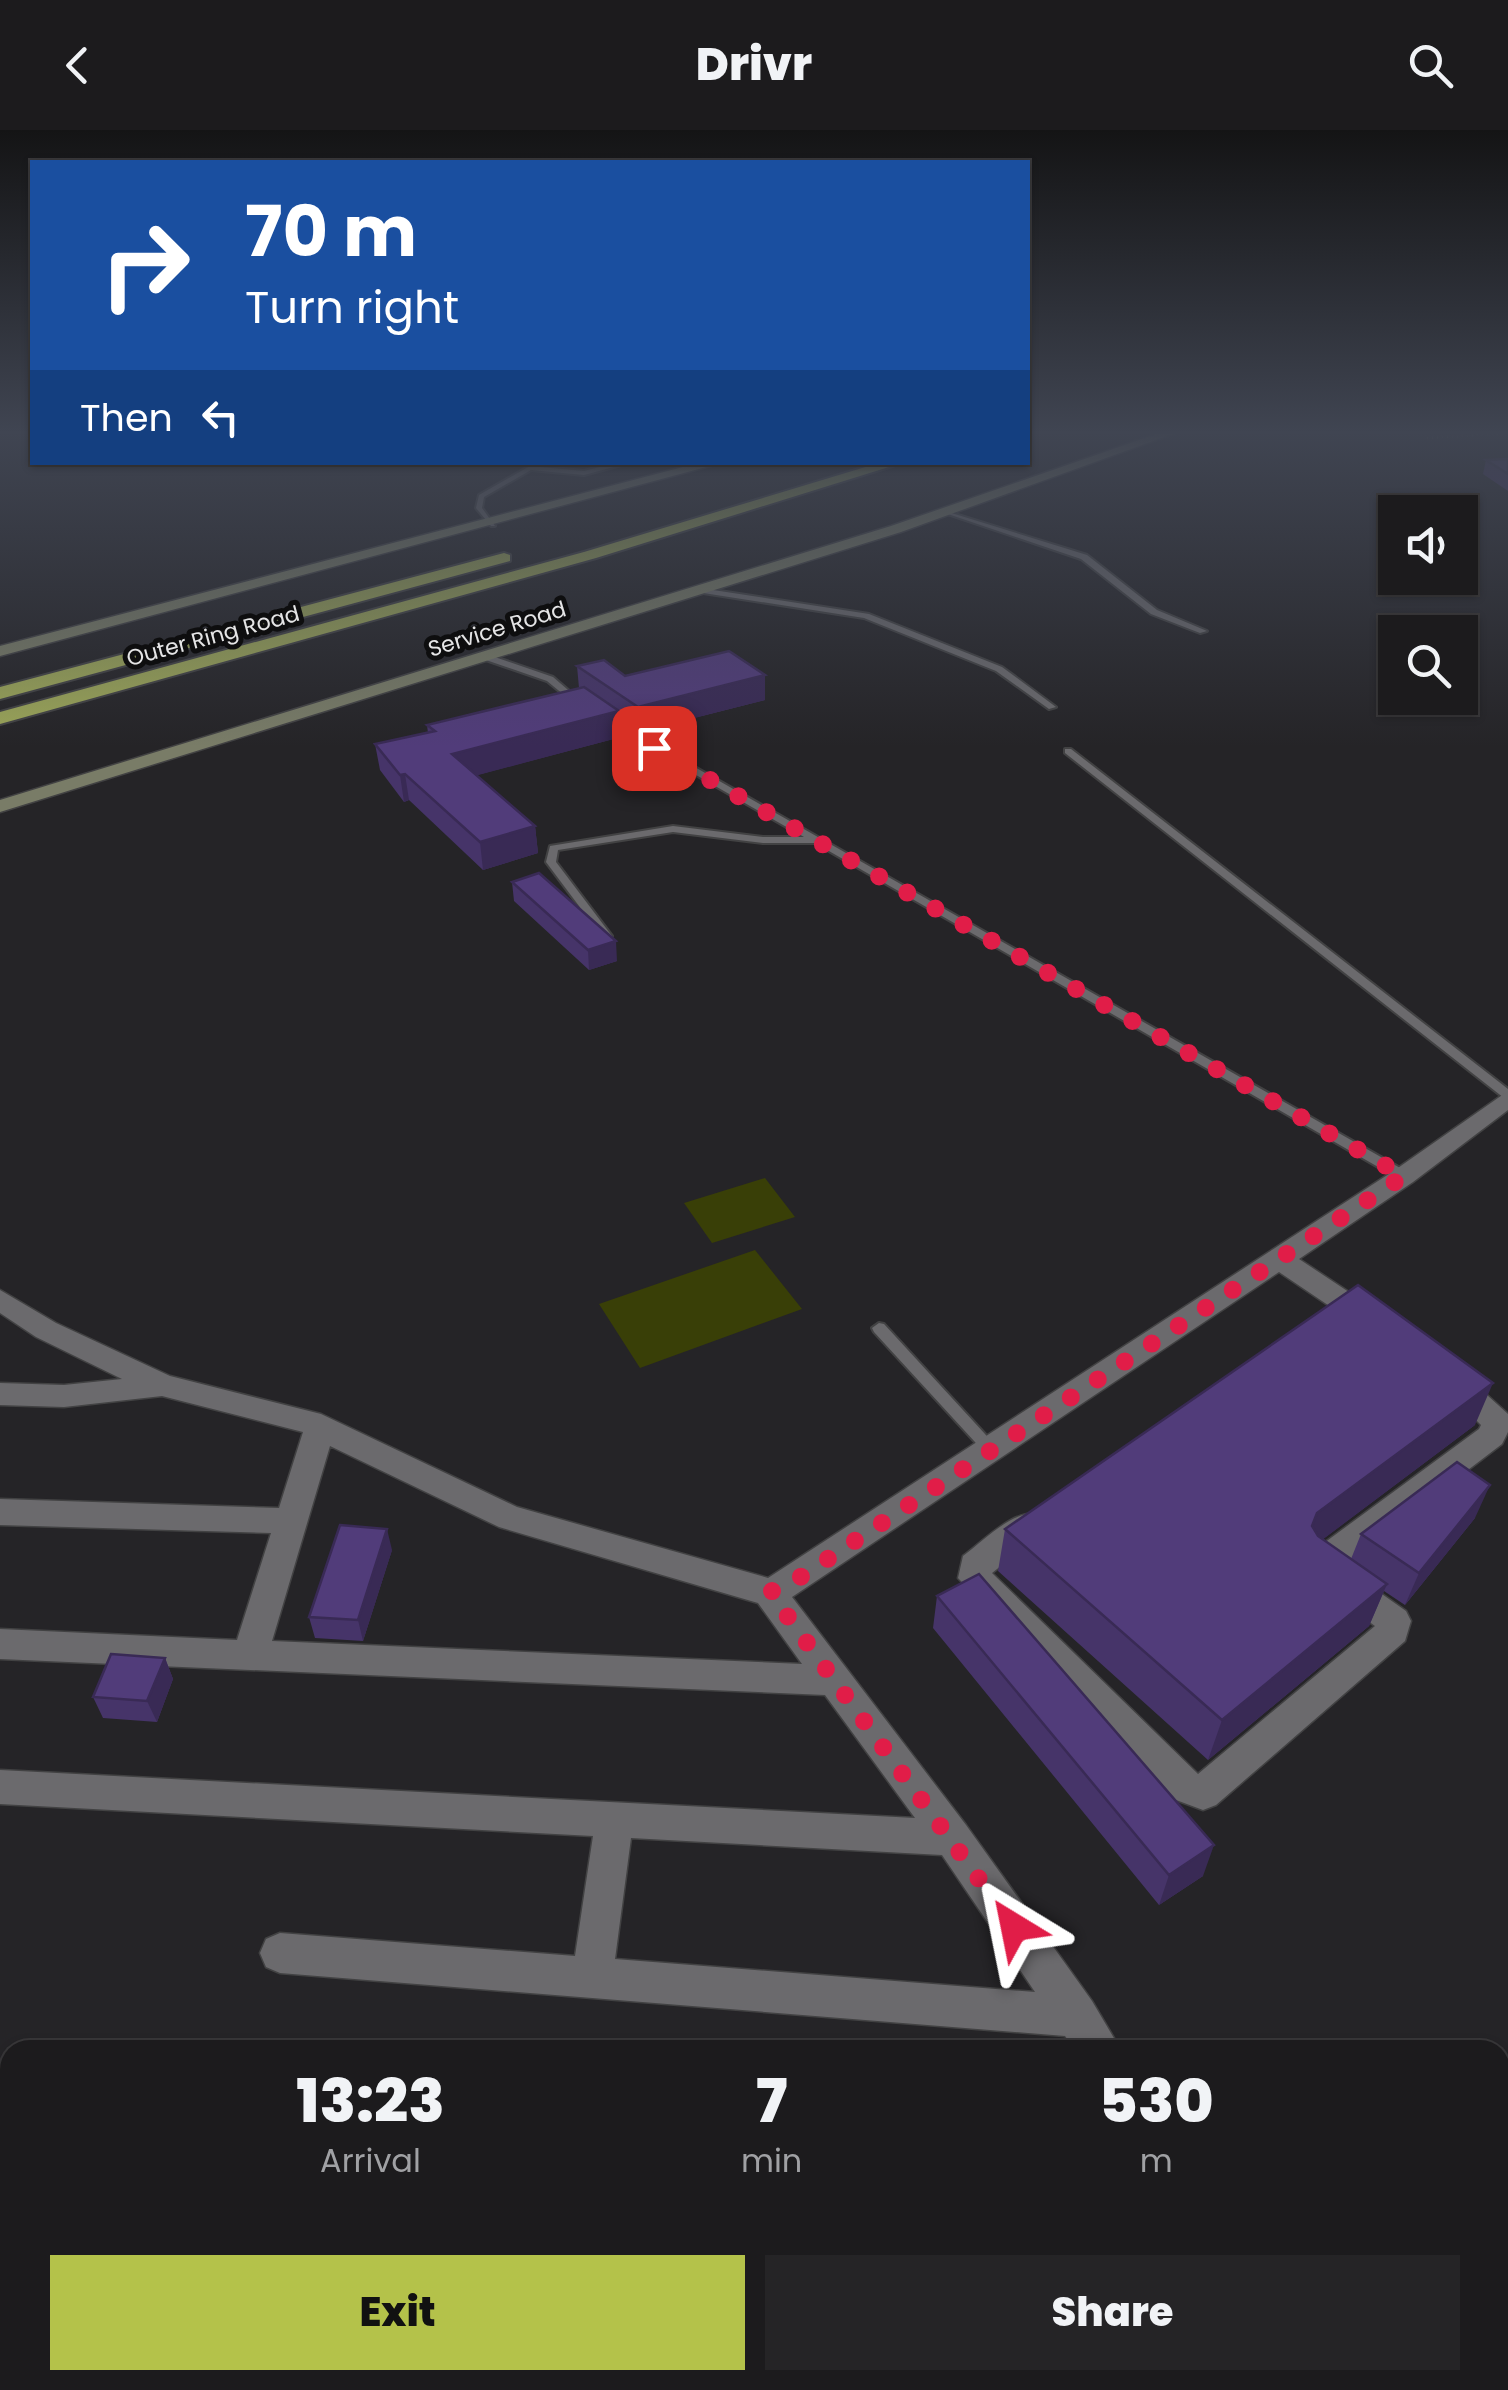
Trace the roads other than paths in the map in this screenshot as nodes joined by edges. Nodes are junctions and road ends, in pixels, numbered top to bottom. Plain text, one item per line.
1 (445, 536) edge
2 (651, 536) edge
3 (841, 536) edge
4 (870, 536) edge
5 (1021, 536) edge
6 (515, 555) dead end
7 (700, 590) junction
8 (1203, 631) dead end
9 (0, 651) edge
10 (486, 657) junction
11 (0, 693) edge
12 (1052, 707) dead end
13 (0, 718) edge
14 (1068, 751) dead end
15 (0, 793) edge
16 (0, 806) edge
17 (817, 840) junction
18 (607, 936) edge
19 (1508, 1097) edge
20 (1404, 1176) junction
21 (1279, 1259) junction
22 (0, 1300) edge
23 (1348, 1304) junction
24 (1317, 1326) edge
25 (879, 1328) dead end
26 (1393, 1337) edge
27 (1422, 1359) edge
28 (162, 1385) junction
29 (0, 1394) edge
30 (320, 1426) junction
31 (991, 1451) junction
32 (1064, 1501) edge
33 (0, 1512) edge
34 (291, 1521) junction
35 (770, 1592) junction
36 (0, 1644) edge
37 (250, 1655) junction
38 (832, 1680) junction
39 (0, 1787) edge
40 (616, 1820) junction
41 (952, 1838) junction
42 (280, 1952) dead end
43 (592, 1977) junction
44 (1076, 2016) junction
45 (1093, 2040) edge

1 - 9 main road
2 - 13 highway, Outer Ring Road
3 - 15 main road
4 - 7 main road, Service Road
5 - 8 lane
6 - 11 highway, Outer Ring Road
7 - 10 main road, Service Road
7 - 12 lane
10 - 16 main road, Service Road
10 - 17 lane
14 - 19 lane
17 - 18 lane
17 - 20 lane
19 - 20 street
20 - 21 street
21 - 23 street
21 - 31 street
22 - 28 street
23 - 24 street
23 - 26 street
25 - 31 lane
27 - 32 street
28 - 29 street
28 - 30 street
30 - 34 street
30 - 35 street
31 - 35 street
33 - 34 street
34 - 37 street
35 - 38 street
36 - 37 street
37 - 38 street
38 - 41 street
39 - 40 street
40 - 41 street
40 - 43 street
41 - 44 street
42 - 43 street
43 - 44 street
44 - 45 street

